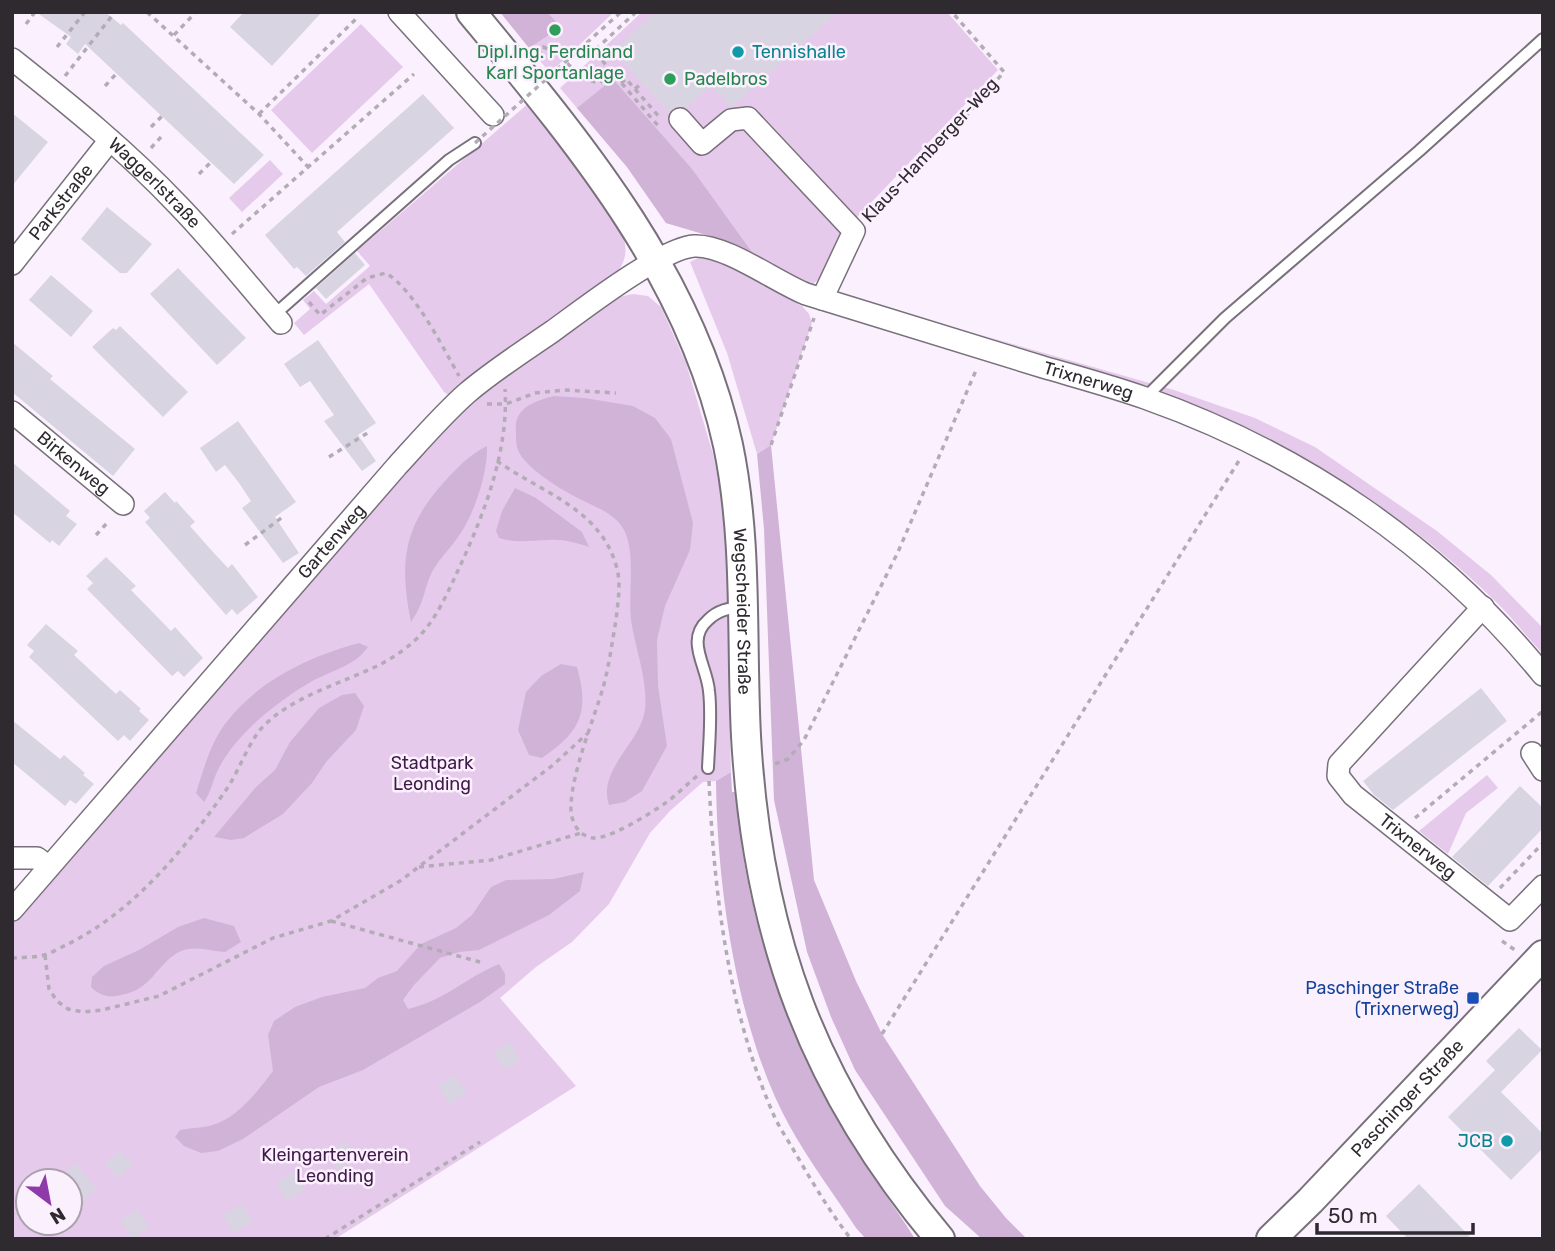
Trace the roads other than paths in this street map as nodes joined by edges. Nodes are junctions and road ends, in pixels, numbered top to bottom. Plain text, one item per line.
1 (399, 12) edge
2 (471, 12) edge
3 (1543, 39) edge
4 (12, 59) edge
5 (493, 115) dead end
6 (674, 124) road end
7 (110, 140) junction
8 (475, 143) road end
9 (656, 261) junction
10 (12, 264) edge
11 (822, 299) junction
12 (277, 319) joint
13 (1144, 398) junction
14 (18, 417) edge
15 (123, 504) dead end
16 (743, 607) junction
17 (1483, 607) junction
18 (1543, 675) edge
19 (708, 768) road end
20 (12, 858) edge
21 (49, 867) junction
22 (1543, 886) edge
23 (12, 910) edge
24 (1541, 959) edge
25 (940, 1239) edge
26 (1271, 1239) edge

1 - 5 street
2 - 9 street, Wegscheider Straße
3 - 13 lane
4 - 7 street, Waggerlstraße
6 - 11 street, Klaus-Hamberger-Weg
7 - 10 street, Parkstraße
7 - 12 street, Waggerlstraße
8 - 12 lane
9 - 11 street, Trixnerweg
9 - 16 street, Wegscheider Straße
9 - 21 street, Gartenweg
11 - 13 street, Trixnerweg
13 - 17 street, Trixnerweg
14 - 15 street, Birkenweg
16 - 19 lane
16 - 25 street, Wegscheider Straße
17 - 18 street, Trixnerweg
17 - 22 street, Trixnerweg
20 - 21 street
21 - 23 street, Gartenweg
24 - 26 street, Paschinger Straße

